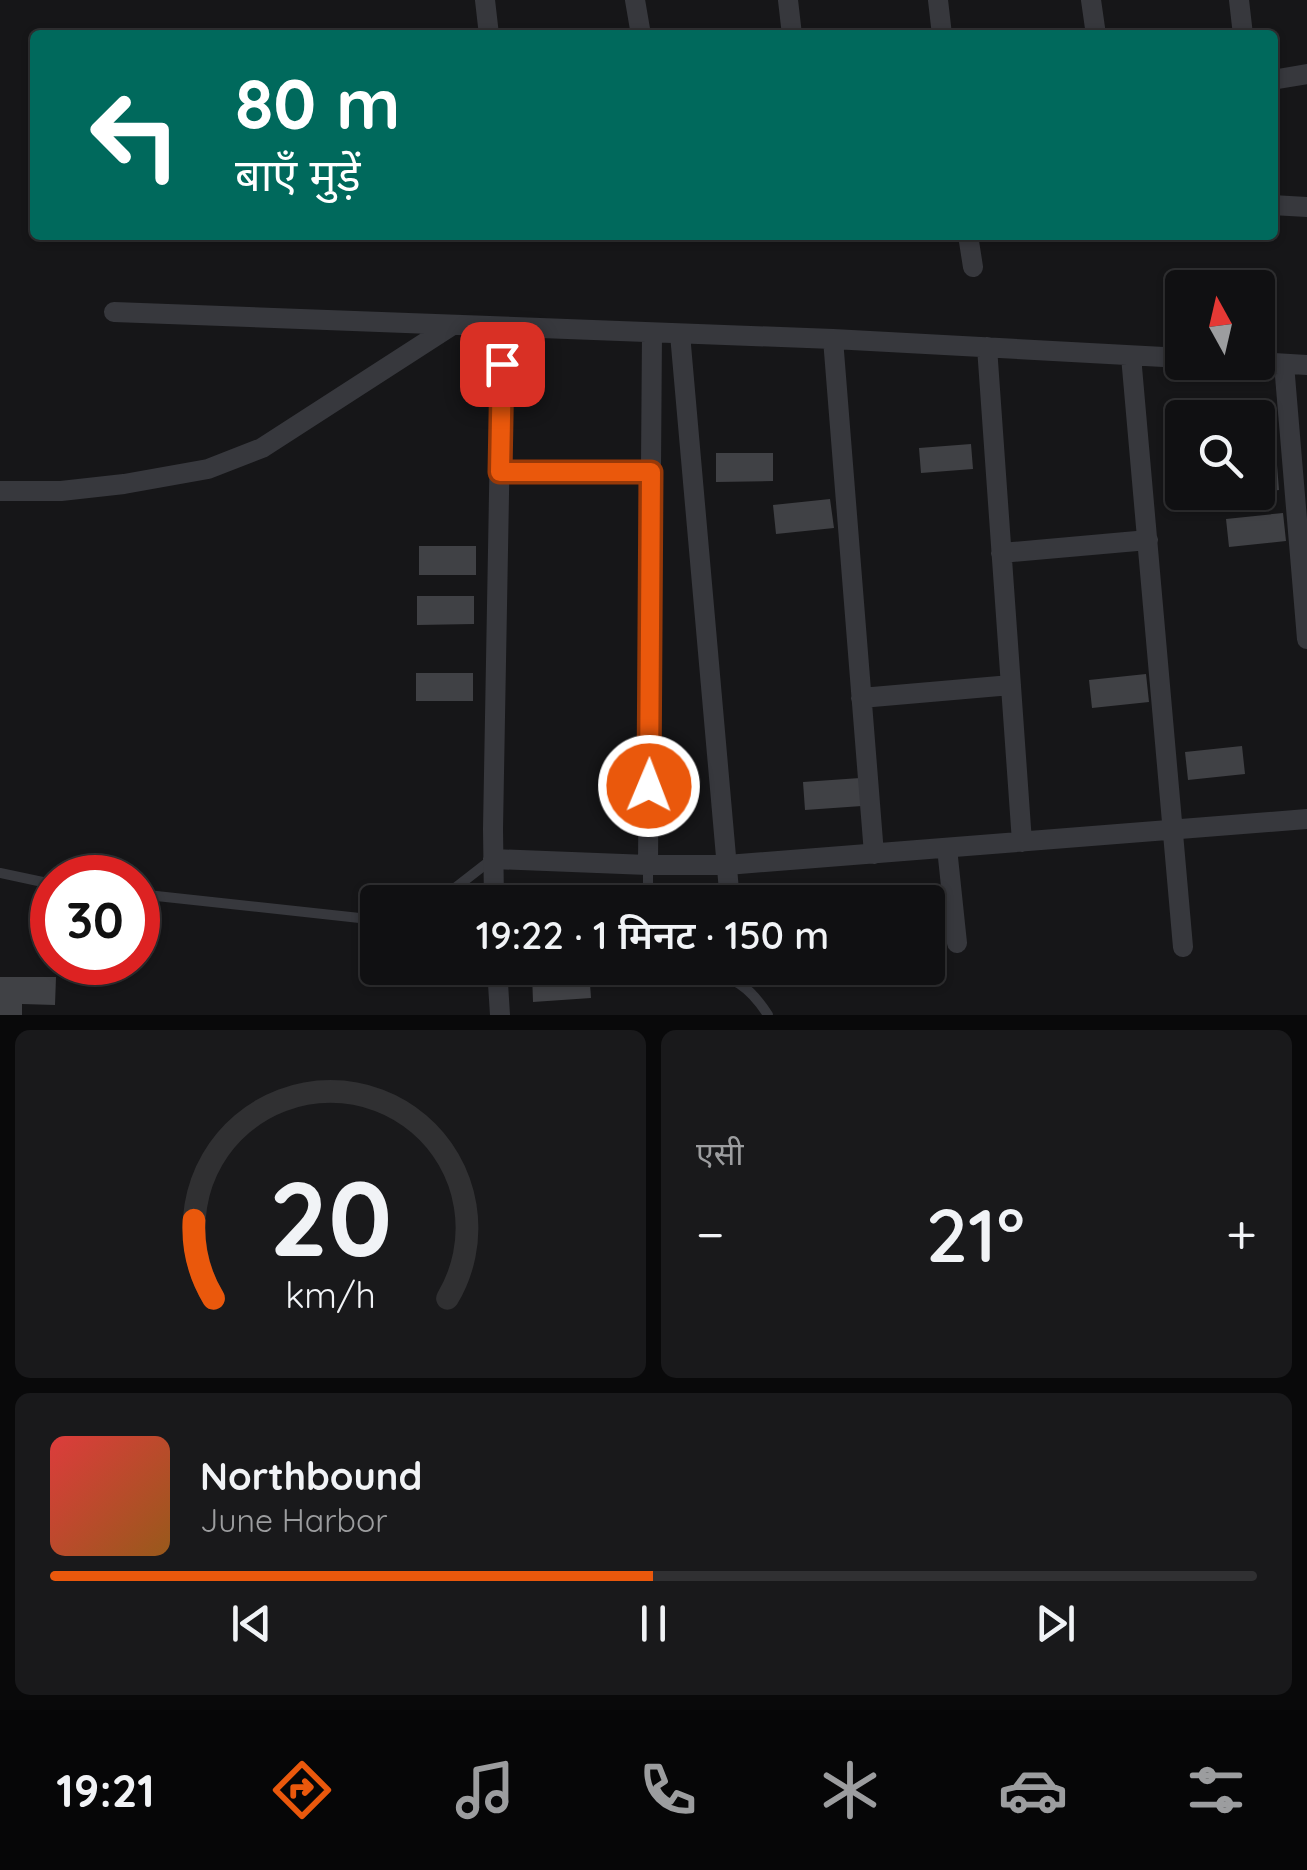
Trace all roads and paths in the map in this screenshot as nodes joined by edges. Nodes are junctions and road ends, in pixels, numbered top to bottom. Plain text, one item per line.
1 (485, 0) edge
2 (636, 0) edge
3 (788, 0) edge
4 (938, 0) edge
5 (1091, 0) edge
6 (1239, 0) edge
7 (488, 30) edge
8 (639, 30) edge
9 (791, 30) edge
10 (941, 30) edge
11 (1095, 30) edge
12 (1242, 30) edge
13 (1307, 74) edge
14 (1278, 79) edge
15 (1278, 205) edge
16 (1307, 207) edge
17 (969, 240) edge
18 (973, 267) dead end
19 (114, 312) dead end
20 (452, 325) junction
21 (502, 327) junction
22 (652, 333) junction
23 (680, 334) junction
24 (833, 340) junction
25 (987, 348) junction
26 (1131, 356) junction
27 (1165, 357) edge
28 (1275, 363) edge
29 (1284, 364) junction
30 (1307, 365) edge
31 (500, 472) junction
32 (651, 472) junction
33 (0, 492) edge
34 (1148, 540) junction
35 (1304, 551) edge
36 (1002, 553) junction
37 (1307, 639) edge
38 (1011, 685) junction
39 (862, 698) junction
40 (1307, 819) edge
41 (1173, 830) junction
42 (1022, 842) junction
43 (947, 848) junction
44 (874, 854) junction
45 (493, 858) junction
46 (648, 865) junction
47 (727, 865) junction
48 (0, 873) edge
49 (30, 879) edge
50 (459, 885) edge
51 (494, 885) edge
52 (648, 885) edge
53 (729, 885) edge
54 (160, 896) edge
55 (360, 918) edge
56 (958, 943) dead end
57 (1183, 947) dead end
58 (499, 985) edge
59 (744, 985) edge
60 (500, 1015) edge
61 (768, 1015) edge

1 - 7 street
2 - 8 street
3 - 9 street
4 - 10 street
5 - 11 street
6 - 12 street
13 - 14 street
15 - 16 street
17 - 18 street
19 - 20 street
20 - 21 street
20 - 33 street
21 - 22 street
21 - 31 street
22 - 23 street
22 - 32 street
23 - 24 street
23 - 47 street
24 - 25 street
24 - 39 street
25 - 26 street
25 - 36 street
26 - 27 street
26 - 34 street
28 - 29 street
29 - 30 street
29 - 35 street
31 - 32 street
31 - 45 street
32 - 46 street
34 - 36 street
34 - 41 street
35 - 37 street
36 - 38 street
38 - 39 street
38 - 42 street
39 - 44 street
40 - 41 street
41 - 42 street
41 - 57 street
42 - 43 street
43 - 44 street
43 - 56 street
44 - 47 street
45 - 46 street
45 - 50 lane
45 - 51 street
46 - 47 street
46 - 52 lane
47 - 53 street
48 - 49 lane
54 - 55 lane
58 - 60 street
59 - 61 lane

